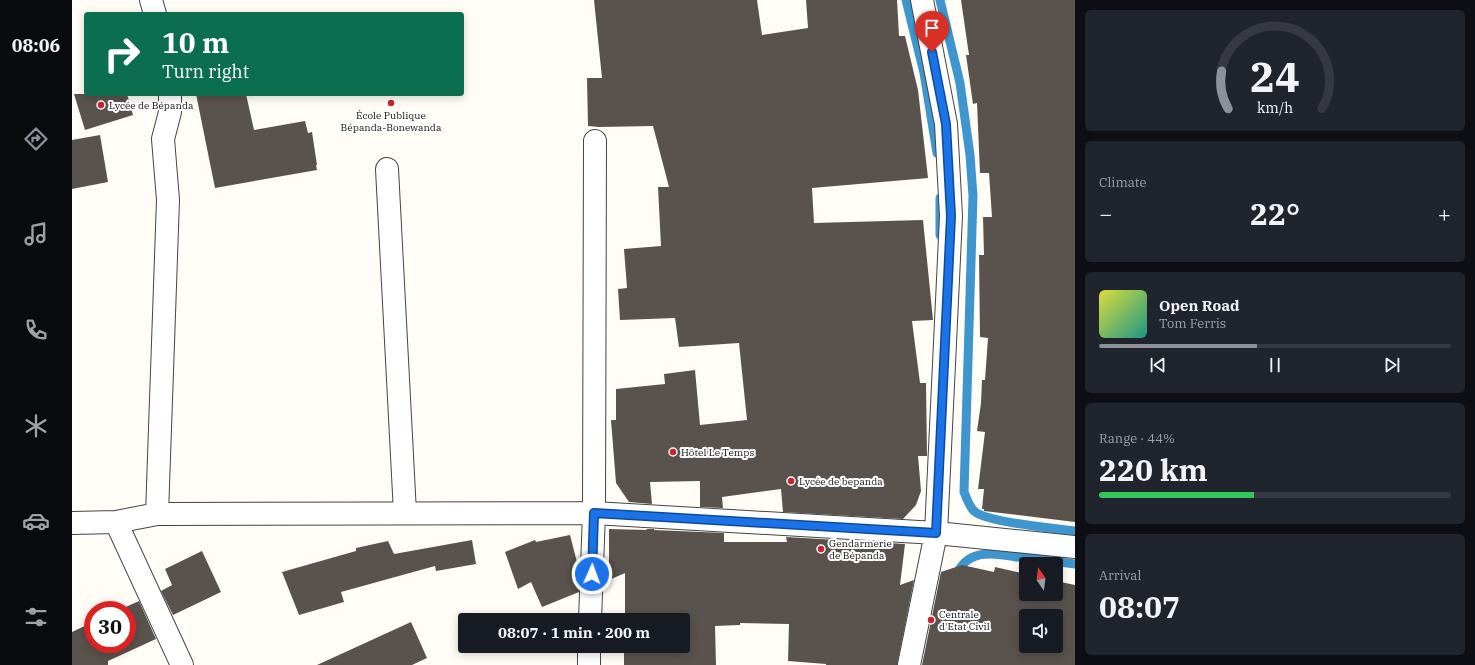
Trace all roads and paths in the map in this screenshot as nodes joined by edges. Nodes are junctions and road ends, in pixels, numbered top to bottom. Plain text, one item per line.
1 (151, 0) edge
2 (922, 0) edge
3 (154, 12) edge
4 (170, 96) edge
5 (595, 141) dead end
6 (387, 169) dead end
7 (405, 513) junction
8 (594, 513) junction
9 (157, 514) junction
10 (116, 522) junction
11 (72, 523) edge
12 (936, 533) junction
13 (1075, 547) edge
14 (590, 613) edge
15 (590, 653) edge
16 (182, 665) edge
17 (589, 665) edge
18 (909, 665) edge

1 - 3 street
2 - 12 street
4 - 9 street
5 - 8 street
6 - 7 street
7 - 8 street
7 - 9 street
8 - 12 street
8 - 14 street
9 - 10 street
10 - 11 street
10 - 16 street
12 - 13 street
12 - 18 street
15 - 17 street

